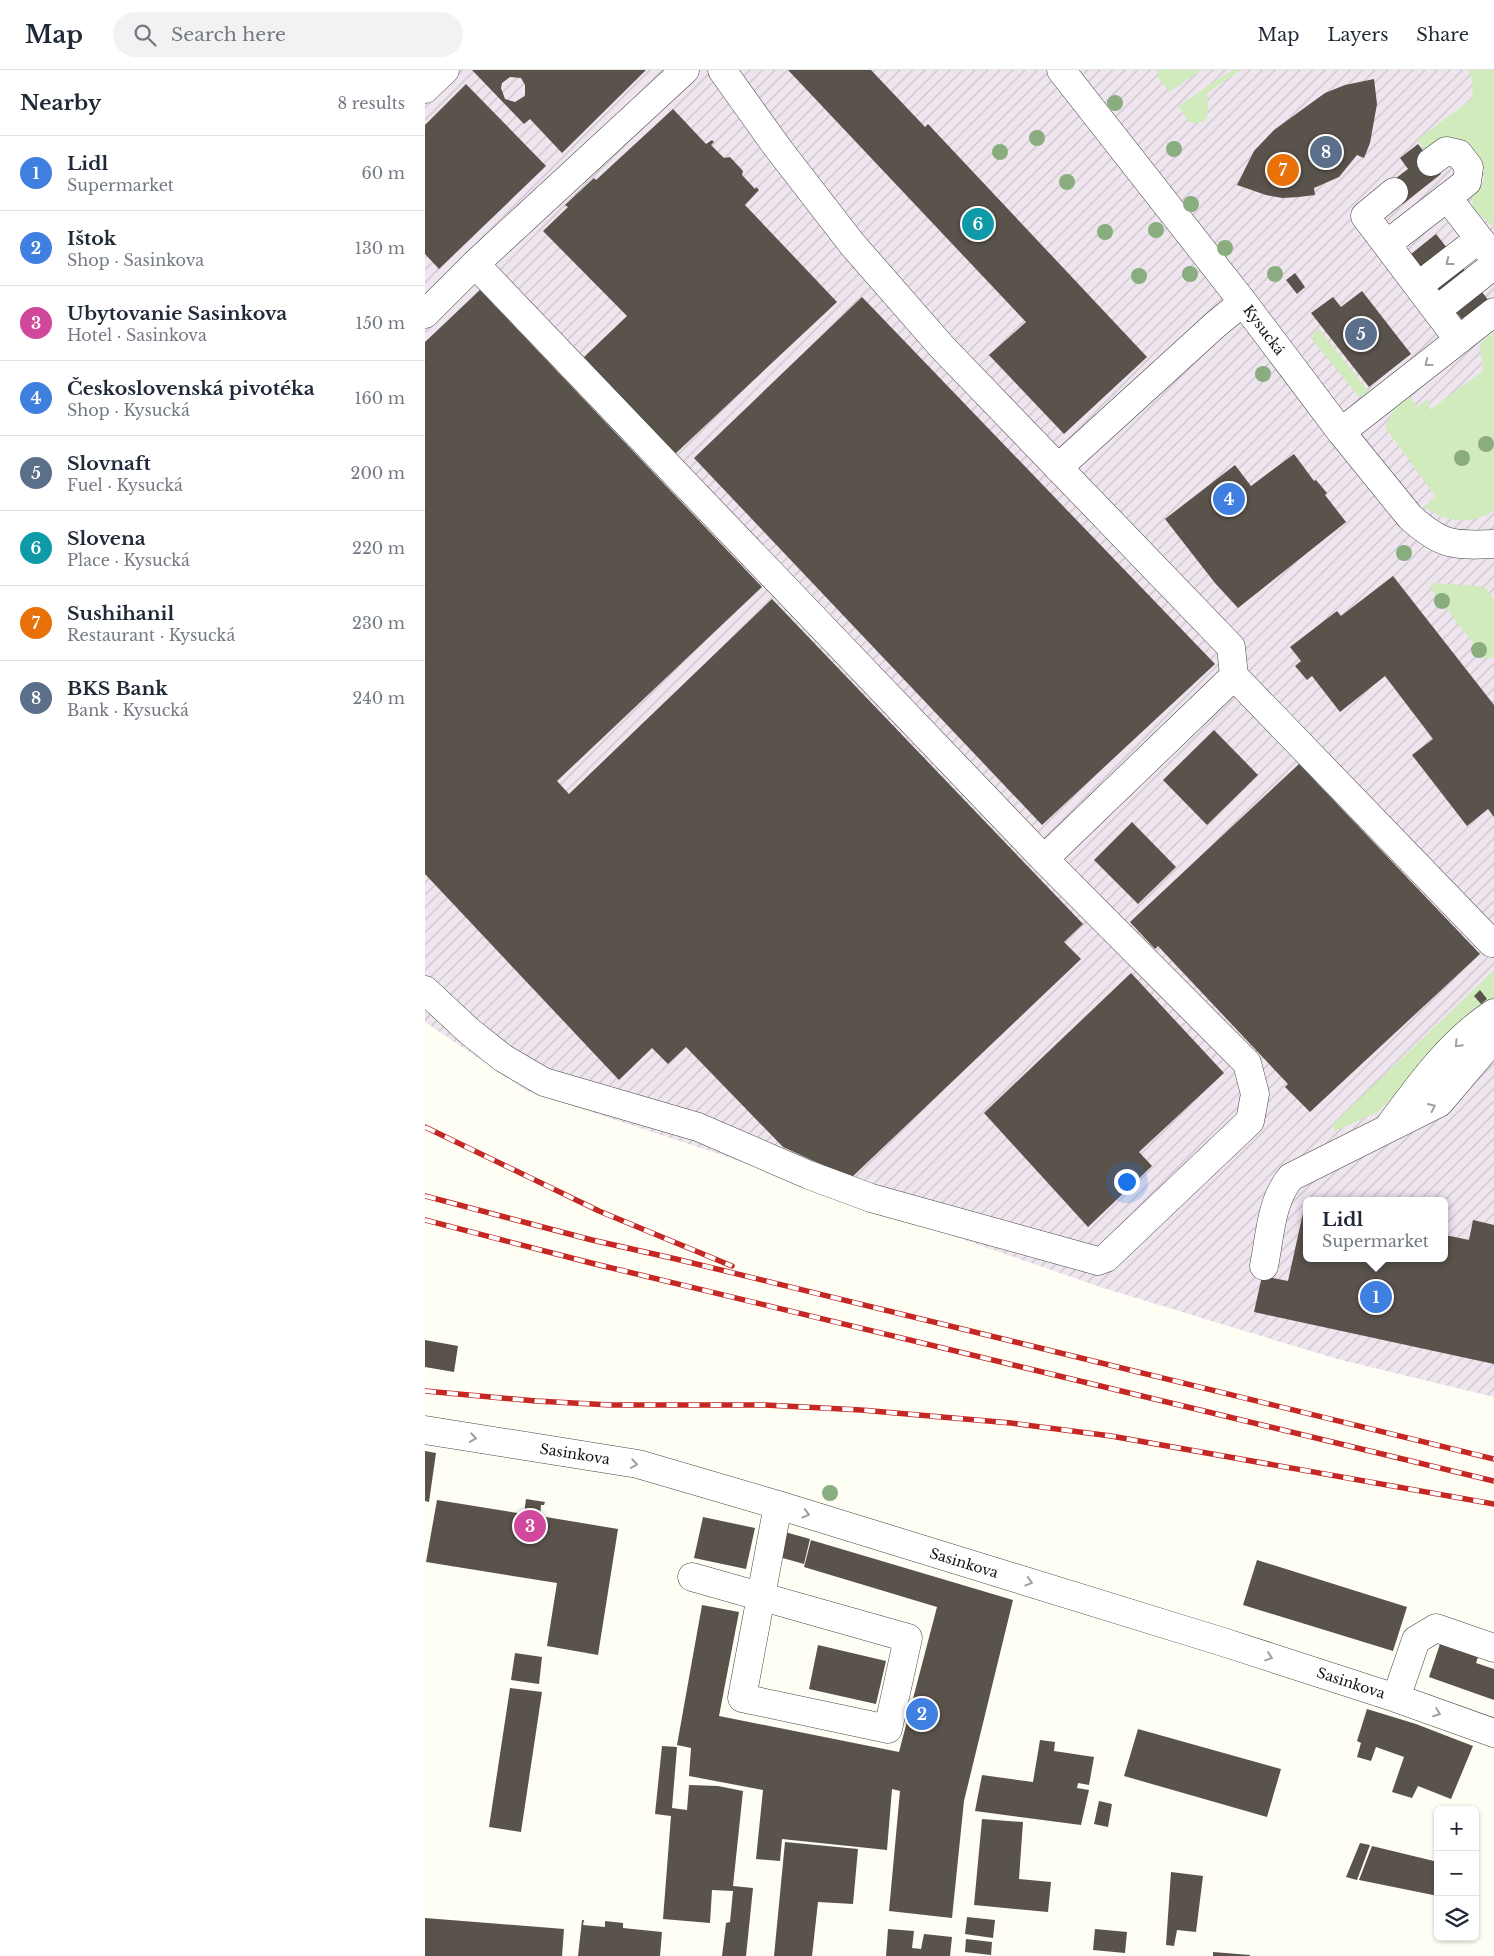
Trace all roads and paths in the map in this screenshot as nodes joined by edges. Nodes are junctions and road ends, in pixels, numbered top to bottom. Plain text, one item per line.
1 (445, 70) edge
2 (685, 70) edge
3 (722, 70) edge
4 (1061, 70) edge
5 (425, 89) edge
6 (1431, 162) dead end
7 (1394, 192) dead end
8 (1447, 197) junction
9 (1387, 244) junction
10 (1487, 248) edge
11 (475, 264) junction
12 (1494, 266) edge
13 (1418, 286) junction
14 (430, 298) edge
15 (1243, 302) junction
16 (1437, 310) junction
17 (1494, 312) edge
18 (1458, 339) junction
19 (1341, 432) junction
20 (1058, 468) junction
21 (1494, 544) edge
22 (1234, 676) junction
23 (1043, 859) junction
24 (1492, 943) dead end
25 (425, 990) edge
26 (1494, 1013) edge
27 (1494, 1041) edge
28 (1388, 1128) junction
29 (1264, 1266) dead end
30 (425, 1430) edge
31 (778, 1505) junction
32 (692, 1577) dead end
33 (761, 1597) junction
34 (1494, 1648) edge
35 (1396, 1698) junction
36 (1494, 1733) edge

1 - 5 street
2 - 11 street
3 - 20 street
4 - 15 street, Kysucká
6 - 8 street
7 - 9 street
8 - 9 street
8 - 10 street
9 - 13 street
10 -> 13 street
11 - 14 street
11 - 23 street
12 - 16 street
13 - 16 street
15 - 19 street, Kysucká
15 - 20 street
16 - 18 street
17 - 18 street
18 -> 19 street
19 - 21 street, Kysucká
20 - 22 street
22 - 23 street
22 - 24 street
23 - 25 street
26 -> 28 street
28 -> 27 street
28 - 29 street
30 -> 31 street, Sasinkova
31 - 33 street
31 -> 35 street, Sasinkova
32 - 33 street
33 - 33 street
34 - 35 street
35 -> 36 street, Sasinkova

